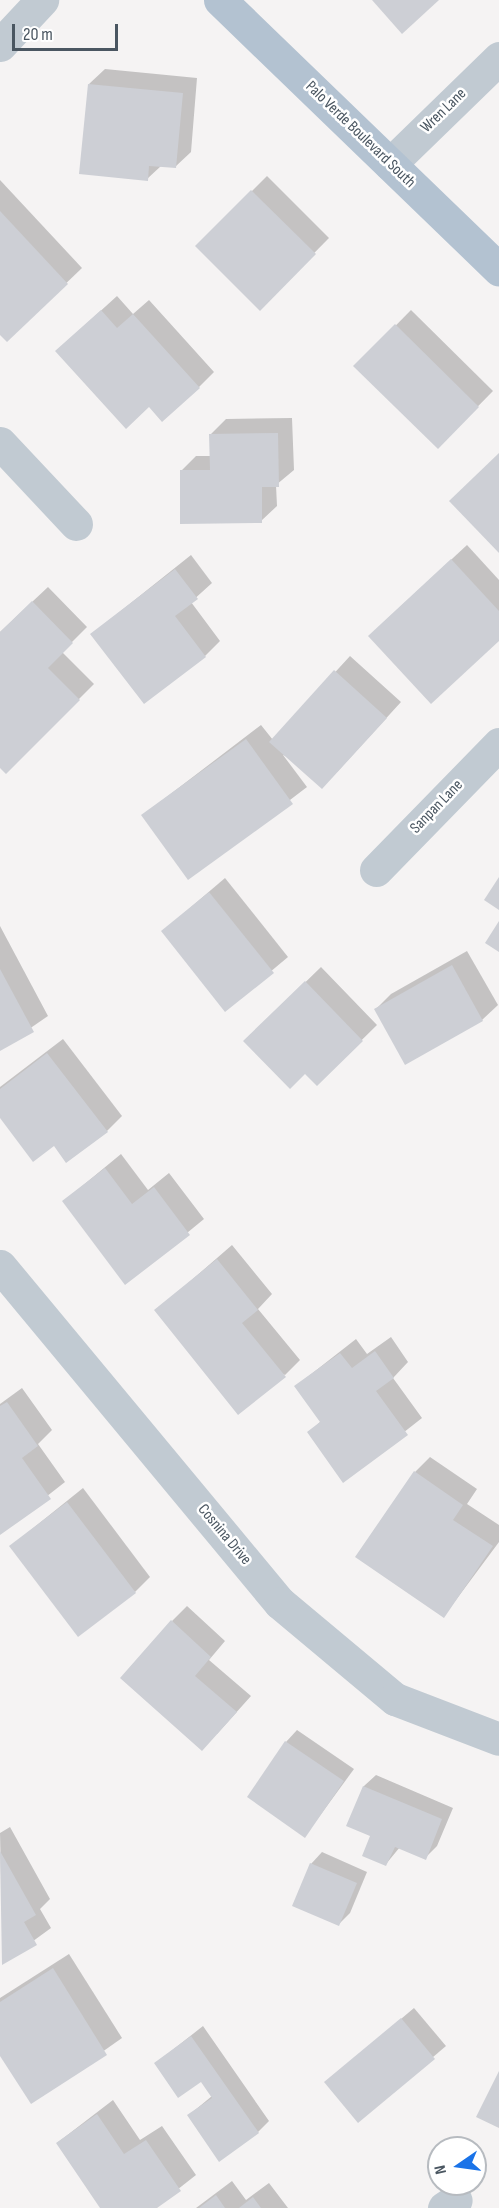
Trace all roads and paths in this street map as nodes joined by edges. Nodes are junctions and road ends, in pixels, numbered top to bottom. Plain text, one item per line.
1 (42, 0) edge
2 (220, 0) edge
3 (0, 45) edge
4 (499, 58) edge
5 (390, 164) junction
6 (499, 269) edge
7 (0, 443) edge
8 (76, 524) dead end
9 (499, 744) edge
10 (376, 870) dead end
11 (0, 1266) edge
12 (499, 1739) edge

1 - 3 street
2 - 5 main road, Palo Verde Boulevard South
4 - 5 street, Wren Lane
5 - 6 main road, Palo Verde Boulevard South
7 - 8 street
9 - 10 street, Sanpan Lane
11 - 12 street, Cosnina Drive

